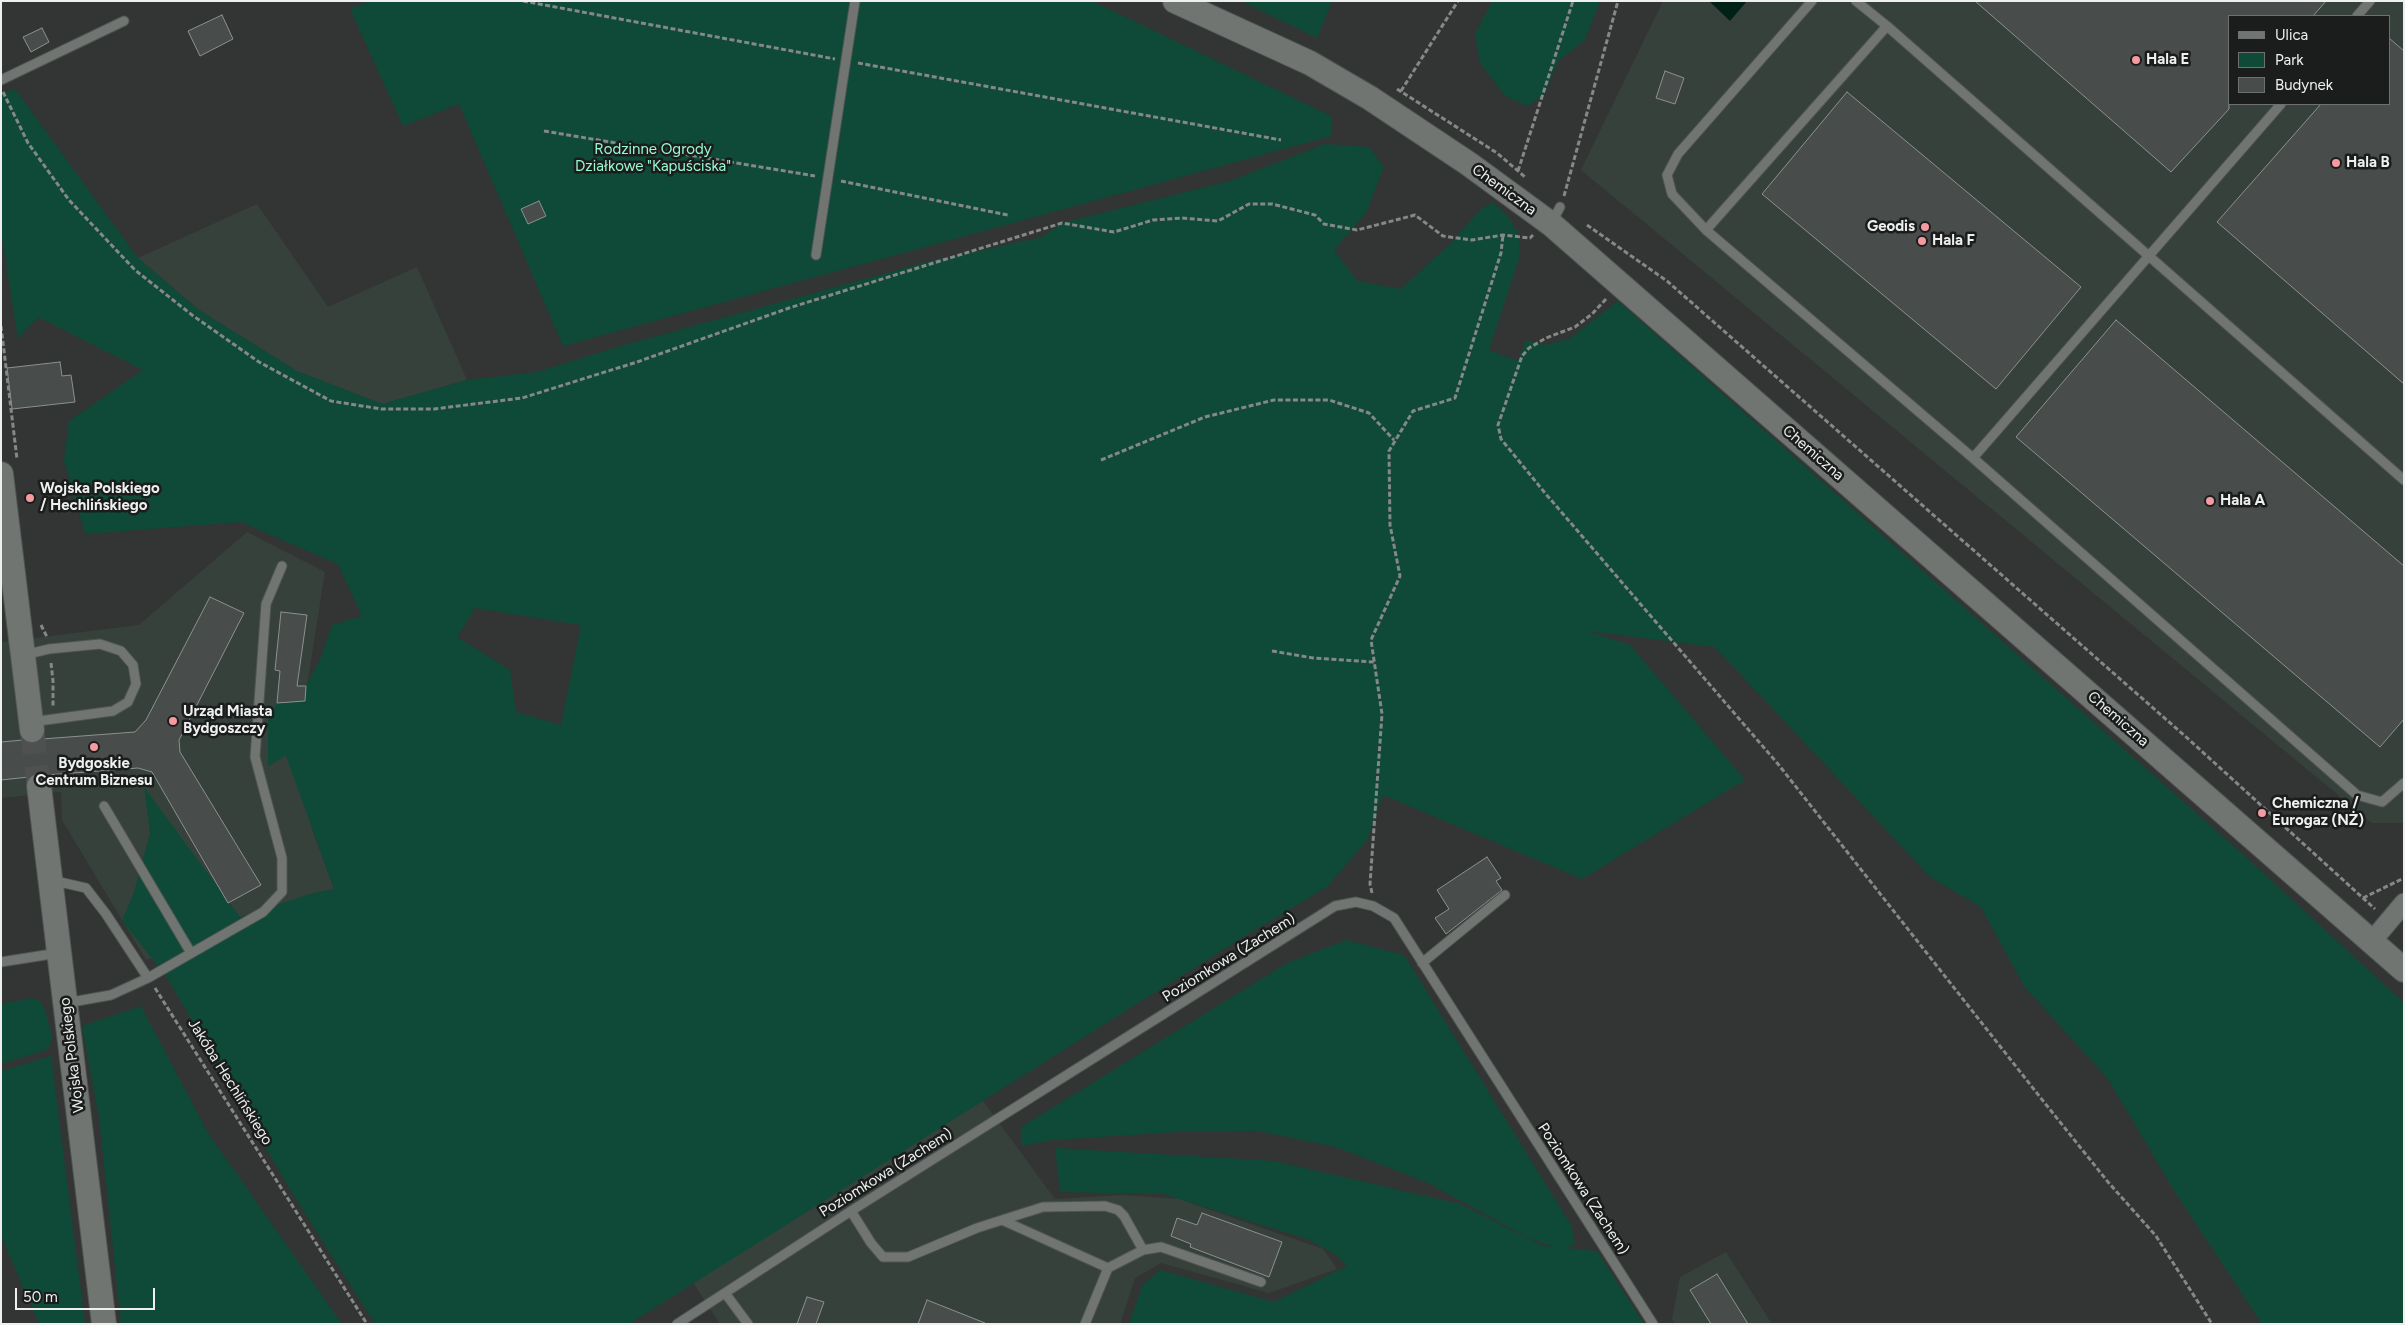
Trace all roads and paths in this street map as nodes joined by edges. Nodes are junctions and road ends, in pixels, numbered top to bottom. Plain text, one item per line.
1 (523, 1) edge
2 (855, 1) edge
3 (1175, 1) edge
4 (1458, 1) edge
5 (1573, 1) edge
6 (1618, 1) edge
7 (1812, 1) edge
8 (1856, 1) edge
9 (2370, 1) edge
10 (2358, 15) edge
11 (124, 21) dead end
12 (1887, 26) junction
13 (845, 61) junction
14 (1, 80) edge
15 (1, 89) edge
16 (2280, 105) edge
17 (1387, 109) junction
18 (544, 131) dead end
19 (1281, 140) dead end
20 (1518, 171) dead end
21 (828, 178) junction
22 (1008, 215) dead end
23 (1556, 216) junction
24 (1706, 230) junction
25 (1503, 235) junction
26 (816, 255) dead end
27 (2148, 257) junction
28 (1620, 284) junction
29 (1394, 440) junction
30 (1973, 458) junction
31 (1101, 460) dead end
32 (1, 474) edge
33 (2404, 480) edge
34 (282, 566) dead end
35 (1272, 651) dead end
36 (22, 656) junction
37 (1374, 662) junction
38 (32, 726) joint
39 (2404, 783) edge
40 (39, 786) tunnel mouth
41 (104, 806) dead end
42 (2404, 878) edge
43 (50, 880) junction
44 (1505, 895) dead end
45 (2363, 898) junction
46 (2404, 903) edge
47 (1374, 906) junction
48 (2388, 920) junction
49 (2372, 941) junction
50 (59, 953) junction
51 (190, 953) junction
52 (1, 962) edge
53 (1422, 963) junction
54 (2404, 970) edge
55 (148, 978) junction
56 (65, 1003) junction
57 (851, 1211) junction
58 (1002, 1220) junction
59 (1143, 1250) junction
60 (1108, 1268) junction
61 (1261, 1282) dead end
62 (725, 1293) junction
63 (104, 1324) edge
64 (367, 1324) edge
65 (677, 1324) edge
66 (748, 1324) edge
67 (1085, 1324) edge
68 (1653, 1324) edge
69 (2212, 1324) edge

1 - 13 path
2 - 13 lane
3 - 17 street, Chemiczna
4 - 17 path
5 - 20 path
6 - 23 path
7 - 24 lane
8 - 12 lane
9 - 10 lane
11 - 14 lane
12 - 24 lane
12 - 27 lane
13 - 19 path
13 - 21 lane
15 - 25 path
16 - 27 lane
17 - 23 street, Chemiczna
18 - 21 path
21 - 22 path
21 - 26 lane
23 - 25 path
23 - 28 street, Chemiczna
23 - 45 path
24 - 30 lane
25 - 29 path
27 - 30 lane
27 - 33 lane
28 - 49 street, Chemiczna
28 - 69 path
29 - 31 path
29 - 37 path
30 - 39 lane
32 - 36 street
34 - 51 lane
35 - 37 path
36 - 38 street
36 - 38 lane
37 - 47 path
40 - 43 street, Wojska Polskiego
41 - 51 lane
42 - 45 path
43 - 50 street, Wojska Polskiego
43 - 55 lane
44 - 53 lane
45 - 48 path
46 - 48 street
47 - 53 lane, Poziomkowa (Zachem)
47 - 57 lane, Poziomkowa (Zachem)
48 - 49 street
49 - 54 street, Chemiczna
50 - 52 lane
50 - 56 street, Wojska Polskiego
51 - 55 lane
53 - 68 lane, Poziomkowa (Zachem)
55 - 56 lane
55 - 64 path, Jakóba Hechlińskiego
56 - 63 street, Wojska Polskiego
57 - 58 lane
57 - 62 lane, Poziomkowa (Zachem)
58 - 59 lane
58 - 60 lane
59 - 60 lane
59 - 61 lane
60 - 67 lane
62 - 65 lane, Poziomkowa (Zachem)
62 - 66 lane

